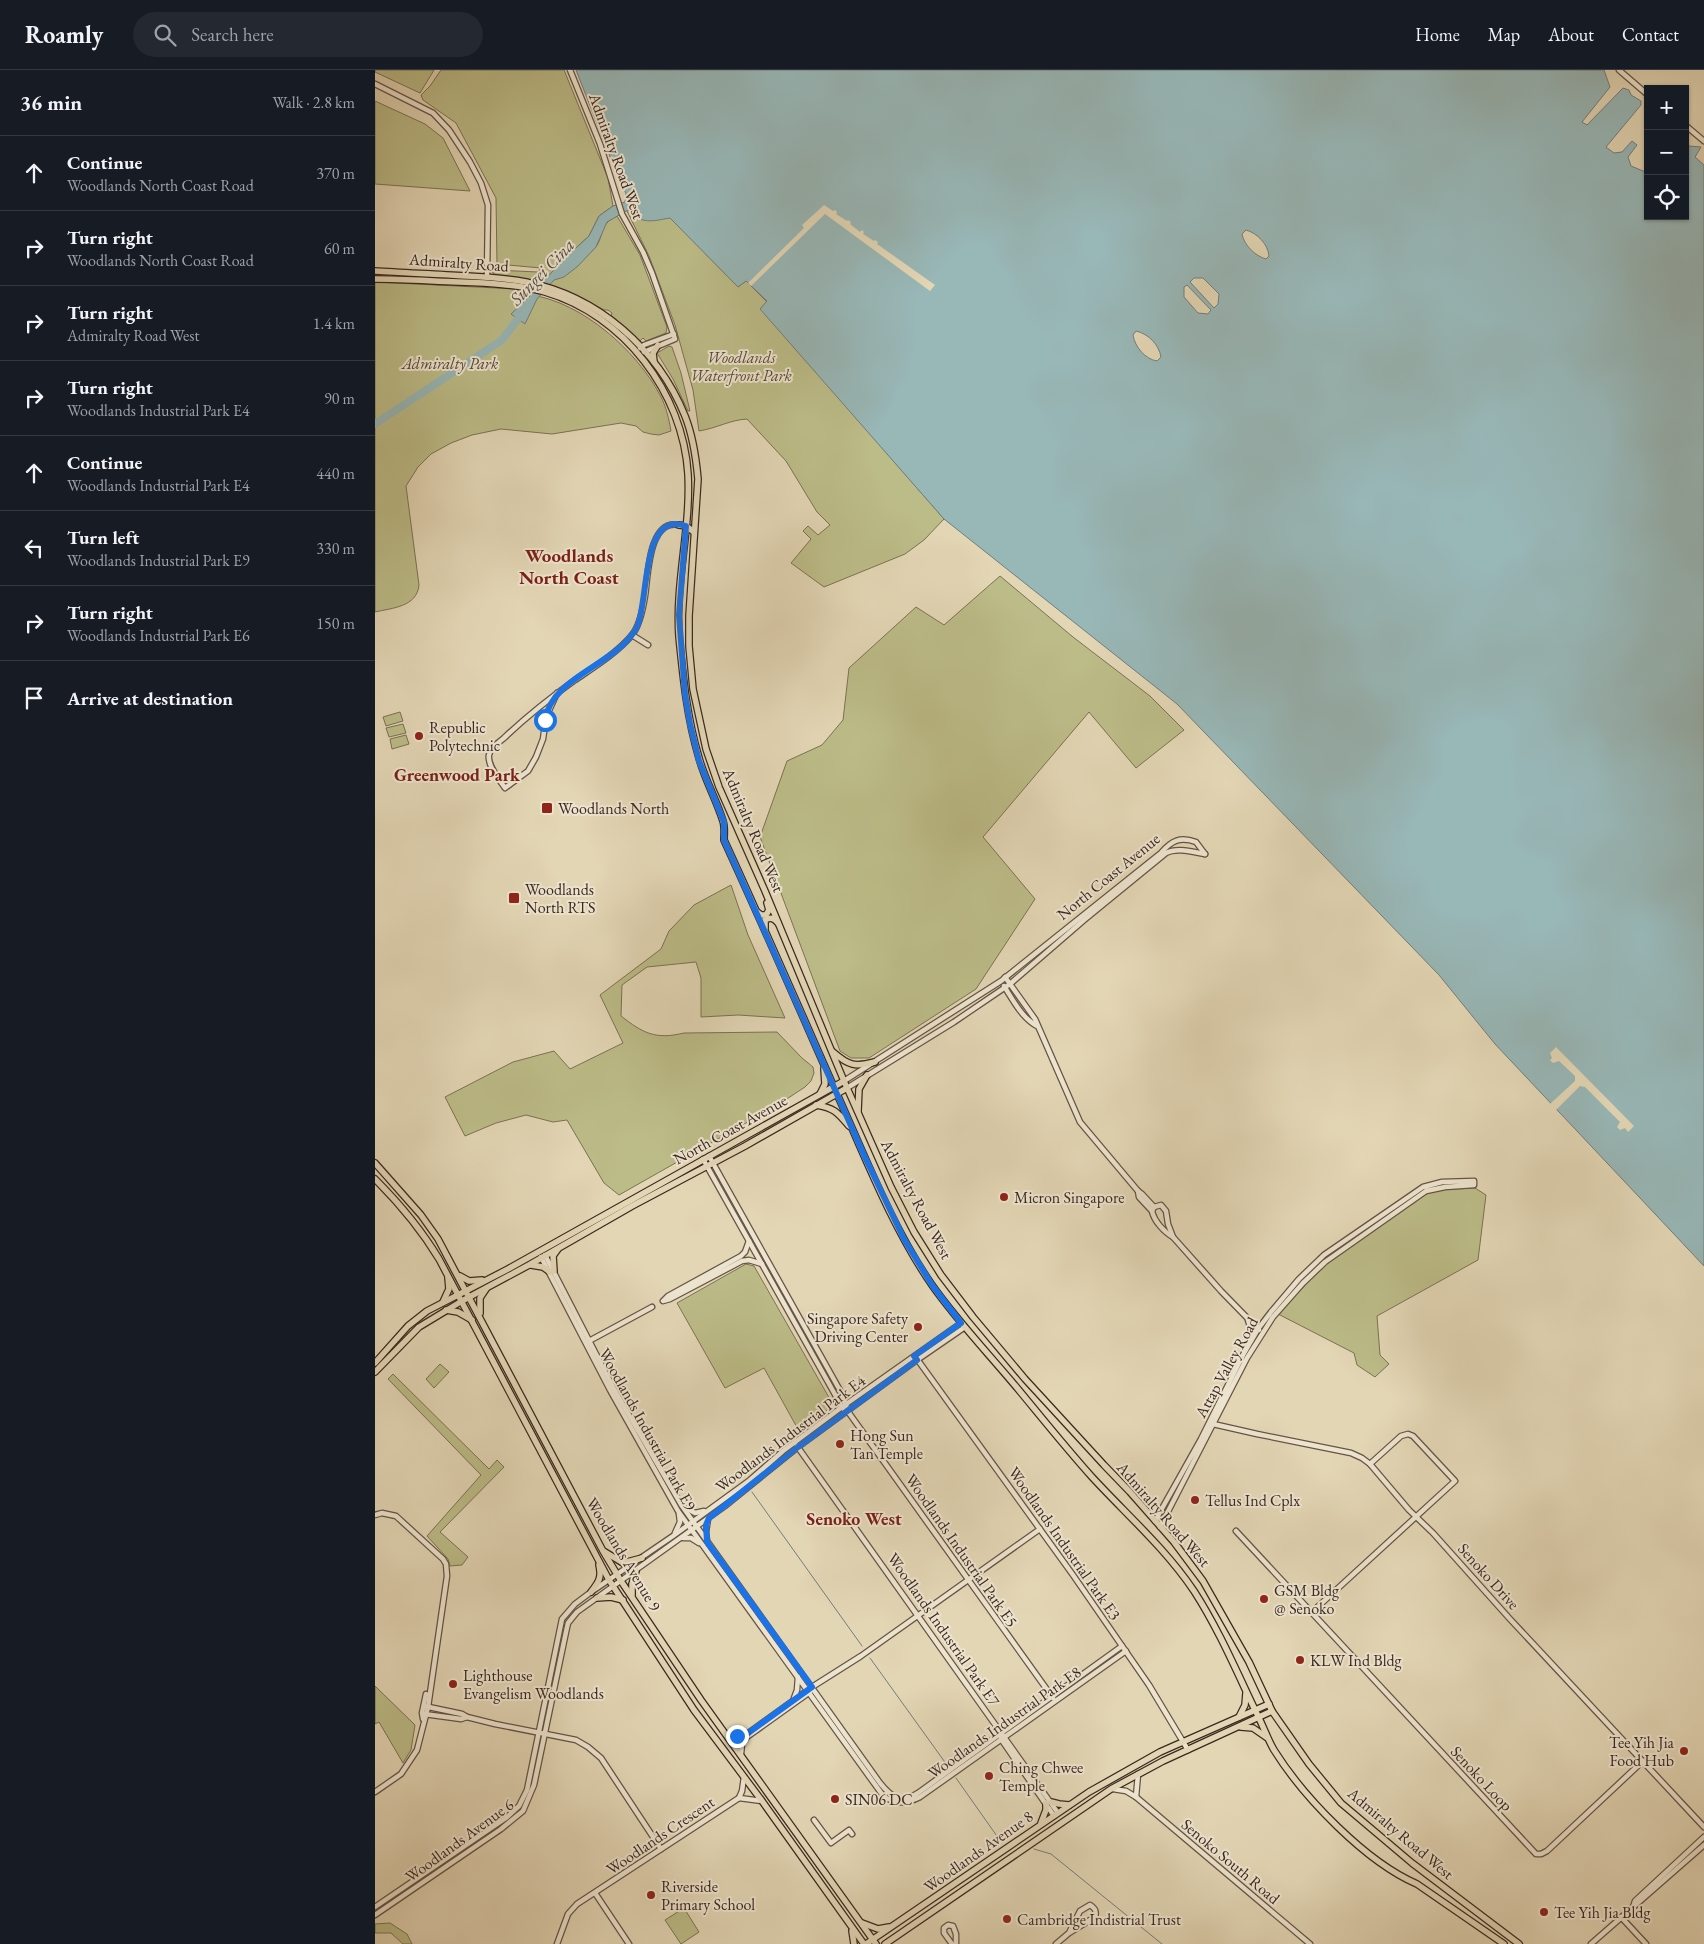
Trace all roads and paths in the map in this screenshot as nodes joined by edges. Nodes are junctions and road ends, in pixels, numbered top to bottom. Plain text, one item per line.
1 (570, 70) edge
2 (1619, 70) edge
3 (375, 84) edge
4 (1644, 92) edge
5 (1689, 128) edge
6 (1704, 141) edge
7 (375, 271) edge
8 (487, 277) junction
9 (375, 279) edge
10 (547, 290) junction
11 (675, 337) junction
12 (658, 345) junction
13 (641, 351) junction
14 (654, 362) junction
15 (687, 516) junction
16 (695, 518) junction
17 (679, 525) junction
18 (686, 526) junction
19 (694, 532) junction
20 (632, 635) junction
21 (648, 645) dead end
22 (557, 694) junction
23 (765, 891) junction
24 (756, 911) junction
25 (778, 923) junction
26 (765, 932) junction
27 (1003, 979) junction
28 (1010, 984) junction
29 (1005, 988) junction
30 (1026, 1007) junction
31 (1020, 1011) junction
32 (1038, 1026) junction
33 (831, 1051) junction
34 (875, 1062) junction
35 (823, 1064) junction
36 (867, 1075) junction
37 (844, 1081) junction
38 (834, 1087) junction
39 (847, 1088) junction
40 (837, 1094) junction
41 (819, 1096) junction
42 (816, 1105) junction
43 (859, 1114) junction
44 (854, 1132) junction
45 (706, 1157) junction
46 (375, 1163) edge
47 (710, 1165) junction
48 (375, 1179) edge
49 (1474, 1183) dead end
50 (1153, 1209) junction
51 (1173, 1236) junction
52 (749, 1241) junction
53 (560, 1247) junction
54 (540, 1250) junction
55 (544, 1257) junction
56 (762, 1264) junction
57 (529, 1265) junction
58 (552, 1271) junction
59 (447, 1274) junction
60 (458, 1275) junction
61 (487, 1280) junction
62 (1301, 1281) junction
63 (487, 1288) junction
64 (468, 1293) junction
65 (460, 1298) junction
66 (441, 1304) junction
67 (652, 1307) dead end
68 (446, 1310) junction
69 (481, 1319) junction
70 (1248, 1319) junction
71 (472, 1320) junction
72 (963, 1325) junction
73 (1258, 1329) junction
74 (1262, 1333) junction
75 (1251, 1340) junction
76 (589, 1341) junction
77 (1005, 1356) junction
78 (916, 1358) junction
79 (375, 1363) edge
80 (997, 1367) junction
81 (375, 1372) edge
82 (1025, 1379) junction
83 (882, 1382) junction
84 (1017, 1388) junction
85 (857, 1397) junction
86 (860, 1402) junction
87 (844, 1405) junction
88 (848, 1412) junction
89 (830, 1416) junction
90 (833, 1421) junction
91 (1211, 1423) junction
92 (810, 1434) junction
93 (796, 1445) junction
94 (1370, 1464) junction
95 (657, 1469) junction
96 (683, 1506) junction
97 (708, 1510) junction
98 (678, 1511) junction
99 (375, 1515) edge
100 (1416, 1516) junction
101 (709, 1518) junction
102 (693, 1521) junction
103 (1155, 1522) junction
104 (688, 1525) junction
105 (1160, 1527) junction
106 (694, 1529) junction
107 (1040, 1529) junction
108 (1236, 1531) dead end
109 (673, 1536) junction
110 (680, 1539) junction
111 (707, 1542) junction
112 (705, 1549) junction
113 (603, 1551) junction
114 (596, 1556) junction
115 (642, 1558) junction
116 (636, 1571) junction
117 (617, 1574) junction
118 (609, 1580) junction
119 (968, 1580) junction
120 (621, 1581) junction
121 (613, 1586) junction
122 (591, 1592) junction
123 (597, 1598) junction
124 (633, 1598) junction
125 (623, 1600) junction
126 (1312, 1612) junction
127 (919, 1615) junction
128 (1122, 1646) junction
129 (1126, 1651) junction
130 (798, 1676) junction
131 (1245, 1688) junction
132 (811, 1690) junction
133 (1053, 1699) junction
134 (794, 1700) junction
135 (1269, 1704) junction
136 (425, 1706) junction
137 (1256, 1710) junction
138 (1272, 1712) junction
139 (424, 1715) junction
140 (467, 1717) junction
141 (1237, 1718) junction
142 (1259, 1718) junction
143 (1239, 1726) junction
144 (538, 1732) junction
145 (545, 1734) junction
146 (729, 1736) junction
147 (1003, 1736) junction
148 (1268, 1739) junction
149 (1184, 1740) junction
150 (1188, 1750) junction
151 (741, 1754) junction
152 (1643, 1761) junction
153 (1138, 1774) junction
154 (744, 1777) junction
155 (1111, 1789) junction
156 (375, 1792) edge
157 (1136, 1797) junction
158 (739, 1798) junction
159 (893, 1799) joint
160 (762, 1801) junction
161 (1048, 1802) junction
162 (1071, 1804) junction
163 (1056, 1814) junction
164 (814, 1820) dead end
165 (1040, 1824) junction
166 (1704, 1827) edge
167 (852, 1834) dead end
168 (1704, 1837) edge
169 (1704, 1845) edge
170 (661, 1849) junction
171 (595, 1893) junction
172 (375, 1906) edge
173 (1633, 1907) junction
174 (375, 1915) edge
175 (1621, 1916) junction
176 (860, 1922) junction
177 (851, 1926) junction
178 (892, 1926) junction
179 (1069, 1933) junction
180 (897, 1936) junction
181 (874, 1942) edge
182 (557, 1944) edge
183 (629, 1944) edge
184 (853, 1944) edge
185 (865, 1944) edge
186 (885, 1944) edge
187 (892, 1944) edge
188 (1056, 1944) edge
189 (1310, 1944) edge
190 (1503, 1944) edge
191 (1519, 1944) edge
192 (1591, 1944) edge
193 (1646, 1944) edge

1 - 11 street, Admiralty Road West
2 - 4 street
3 - 8 street
5 - 6 street
7 - 8 main road, Admiralty Road
8 - 10 main road, Admiralty Road
9 - 10 main road, Admiralty Road
10 - 13 main road, Admiralty Road
11 - 12 street
11 - 13 street
12 - 13 street
12 - 14 main road
13 - 14 main road, Admiralty Road West
13 - 15 main road, Admiralty Road West
14 - 16 main road, Admiralty Road West
15 - 17 main road
15 - 18 main road, Admiralty Road West
16 - 18 main road
16 - 19 main road, Admiralty Road West
17 - 18 main road
17 - 20 street
18 - 19 main road
18 - 24 main road, Admiralty Road West
19 - 23 main road, Admiralty Road West
20 - 21 street
20 - 22 street
22 - 22 street
23 - 24 main road
23 - 25 main road, Admiralty Road West
24 - 26 main road, Admiralty Road West
25 - 26 main road
25 - 33 main road, Admiralty Road West
26 - 35 main road, Admiralty Road West
27 - 28 street
27 - 28 street, North Coast Avenue
27 - 29 street
27 - 34 street, North Coast Avenue
28 - 29 street, North Coast Avenue
28 - 30 street
29 - 31 street
29 - 36 street, North Coast Avenue
30 - 31 street
30 - 32 street
31 - 32 street
32 - 50 street
33 - 34 main road
33 - 37 main road, Admiralty Road West
34 - 37 street, North Coast Avenue
35 - 38 main road, Admiralty Road West
35 - 41 main road
36 - 39 street, North Coast Avenue
36 - 43 main road
37 - 38 main road, North Coast Avenue
37 - 39 main road, Admiralty Road West
38 - 40 main road, Admiralty Road West
38 - 41 main road, North Coast Avenue
39 - 40 main road, North Coast Avenue
39 - 43 main road, Admiralty Road West
40 - 42 main road, North Coast Avenue
40 - 44 main road, Admiralty Road West
41 - 45 main road, North Coast Avenue
42 - 44 main road
42 - 47 main road, North Coast Avenue
43 - 77 main road, Admiralty Road West
44 - 72 main road, Admiralty Road West
45 - 47 street, Woodlands Industrial Park E5
45 - 54 main road, North Coast Avenue
46 - 60 main road, Woodlands Avenue 9
47 - 52 street, Woodlands Industrial Park E5
47 - 53 main road, North Coast Avenue
47 - 87 street, Woodlands Industrial Park E5
48 - 59 main road, Woodlands Avenue 9
49 - 62 street, Attap Valley Road
50 - 51 street
50 - 51 street
51 - 70 street
52 - 56 street, Woodlands Industrial Park E5
52 - 56 street
53 - 55 main road, North Coast Avenue
53 - 58 main road
54 - 55 street, Woodlands Industrial Park E9
54 - 61 main road, North Coast Avenue
55 - 57 main road, North Coast Avenue
55 - 58 street, Woodlands Industrial Park E9
56 - 87 street, Woodlands Industrial Park E5
57 - 58 main road
57 - 63 main road, North Coast Avenue
58 - 76 street, Woodlands Industrial Park E9
58 - 95 street, Woodlands Industrial Park E9
59 - 65 main road, Woodlands Avenue 9
59 - 66 main road
60 - 61 main road
60 - 64 main road, Woodlands Avenue 9
61 - 64 main road, North Coast Avenue
62 - 73 street, Attap Valley Road
62 - 74 street, Attap Valley Road
63 - 64 main road, North Coast Avenue
63 - 69 main road
64 - 65 main road
64 - 69 main road, Woodlands Avenue 9
65 - 66 main road
65 - 68 main road
65 - 71 main road, Woodlands Avenue 9
66 - 79 main road
67 - 76 street
68 - 71 main road
68 - 81 main road
69 - 113 main road, Woodlands Avenue 9
70 - 73 street
70 - 75 street
71 - 114 main road, Woodlands Avenue 9
72 - 78 street, Woodlands Industrial Park E4
72 - 80 main road, Admiralty Road West
73 - 74 street
73 - 75 street, Attap Valley Road
74 - 91 street, Attap Valley Road
75 - 91 street, Attap Valley Road
76 - 95 street, Woodlands Industrial Park E9
77 - 80 main road
77 - 82 main road, Admiralty Road West
78 - 83 street, Woodlands Industrial Park E4
78 - 107 street, Woodlands Industrial Park E3
80 - 84 main road, Admiralty Road West
82 - 84 main road
82 - 103 main road, Admiralty Road West
83 - 85 street, Woodlands Industrial Park E4
83 - 86 street, Woodlands Industrial Park E4
84 - 131 main road, Admiralty Road West
85 - 86 street
85 - 87 street, Woodlands Industrial Park E4
86 - 88 street, Woodlands Industrial Park E4
87 - 88 street, Woodlands Industrial Park E5
87 - 89 street, Woodlands Industrial Park E4
88 - 90 street, Woodlands Industrial Park E4
88 - 119 street, Woodlands Industrial Park E5
89 - 90 street
89 - 92 street, Woodlands Industrial Park E4
90 - 92 street, Woodlands Industrial Park E4
91 - 94 street, Senoko Drive
91 - 103 street, Attap Valley Road
91 - 105 street, Attap Valley Road
92 - 93 street, Woodlands Industrial Park E4
93 - 97 street, Woodlands Industrial Park E4
93 - 101 street, Woodlands Industrial Park E4
93 - 127 street, Woodlands Industrial Park E7
94 - 100 street, Senoko Drive
94 - 100 street
95 - 96 street, Woodlands Industrial Park E9
95 - 98 street, Woodlands Industrial Park E9
96 - 97 street
96 - 102 street, Woodlands Industrial Park E9
97 - 102 street, Woodlands Industrial Park E4
98 - 104 street, Woodlands Industrial Park E9
98 - 109 street
99 - 136 street
100 - 126 street
100 - 152 street, Senoko Drive
101 - 106 street, Woodlands Industrial Park E4
101 - 111 street
102 - 104 street, Woodlands Industrial Park E4
102 - 106 street, Woodlands Industrial Park E9
103 - 105 main road, Admiralty Road West
104 - 106 street, Woodlands Industrial Park E9
104 - 109 street, Woodlands Industrial Park E4
105 - 135 main road, Admiralty Road West
106 - 110 street, Woodlands Industrial Park E4
106 - 111 street, Woodlands Industrial Park E9
106 - 112 street, Woodlands Industrial Park E9
107 - 119 street
107 - 128 street, Woodlands Industrial Park E3
108 - 126 street, Senoko Loop
109 - 115 street, Woodlands Industrial Park E4
110 - 112 street
110 - 116 street, Woodlands Industrial Park E4
111 - 132 street, Woodlands Industrial Park E9
112 - 130 street, Woodlands Industrial Park E9
113 - 115 main road
113 - 117 main road, Woodlands Avenue 9
114 - 118 main road, Woodlands Avenue 9
114 - 122 main road
115 - 117 street, Woodlands Industrial Park E4
116 - 120 street, Woodlands Industrial Park E4
116 - 124 main road
117 - 118 street, Woodlands Industrial Park E4
117 - 120 main road, Woodlands Avenue 9
118 - 121 main road, Woodlands Avenue 9
118 - 122 street, Woodlands Avenue 6
119 - 127 street
119 - 133 street, Woodlands Industrial Park E5
120 - 121 street, Woodlands Industrial Park E4
120 - 124 main road, Woodlands Avenue 9
121 - 123 street, Woodlands Avenue 6
121 - 125 main road, Woodlands Avenue 9
122 - 144 street, Woodlands Avenue 6
123 - 125 main road
123 - 145 street, Woodlands Avenue 6
124 - 146 main road, Woodlands Avenue 9
125 - 154 main road, Woodlands Avenue 9
126 - 152 street, Senoko Loop
127 - 132 street
127 - 147 street, Woodlands Industrial Park E7
128 - 129 street, Woodlands Industrial Park E3
128 - 133 street, Woodlands Industrial Park E8
129 - 133 street, Woodlands Industrial Park E8
129 - 149 street, Woodlands Industrial Park E3
130 - 132 street, Woodlands Industrial Park E9
130 - 134 street
131 - 137 main road, Admiralty Road West
131 - 141 main road
132 - 134 street
132 - 151 street
132 - 159 street, Woodlands Industrial Park E9
133 - 147 street, Woodlands Industrial Park E8
134 - 146 street
135 - 137 main road, Woodlands Avenue 8
135 - 138 main road, Admiralty Road West
136 - 139 street
136 - 140 street
137 - 141 main road, Woodlands Avenue 8
137 - 142 main road, Admiralty Road West
138 - 142 main road, Woodlands Avenue 8
138 - 191 main road, Admiralty Road West
139 - 140 street
139 - 156 street
140 - 144 street
141 - 149 main road, Woodlands Avenue 8
142 - 143 main road, Woodlands Avenue 8
142 - 148 main road, Admiralty Road West
143 - 148 main road
143 - 150 main road, Woodlands Avenue 8
144 - 145 street
144 - 172 street, Woodlands Avenue 6
145 - 170 street
145 - 174 street, Woodlands Avenue 6
146 - 151 main road, Woodlands Avenue 9
147 - 159 street, Woodlands Industrial Park E8
147 - 161 street, Woodlands Industrial Park E7
148 - 190 main road, Admiralty Road West
149 - 150 street, Woodlands Industrial Park E3
149 - 162 main road, Woodlands Avenue 8
150 - 153 main road, Woodlands Avenue 8
151 - 176 main road, Woodlands Avenue 9
152 - 166 street, Senoko Drive
153 - 155 main road, Woodlands Avenue 8
153 - 157 street
154 - 158 street, Woodlands Crescent
154 - 160 main road, Woodlands Avenue 9
155 - 157 street, Senoko South Road
155 - 180 main road, Woodlands Avenue 8
157 - 189 street, Senoko South Road
158 - 160 street, Woodlands Crescent
158 - 170 street, Woodlands Crescent
160 - 177 main road, Woodlands Avenue 9
161 - 162 main road
161 - 163 street, Woodlands Industrial Park E7
161 - 165 main road
162 - 163 main road, Woodlands Avenue 8
163 - 165 main road, Woodlands Avenue 8
164 - 167 street
165 - 178 main road, Woodlands Avenue 8
168 - 173 street
169 - 173 street
170 - 171 street, Woodlands Crescent
171 - 182 street, Woodlands Crescent
171 - 183 street, Woodlands Crescent
173 - 175 street
175 - 192 street
175 - 193 street
176 - 178 main road
176 - 181 main road, Woodlands Avenue 9
177 - 184 main road
177 - 185 main road, Woodlands Avenue 9
178 - 181 main road, Woodlands Avenue 8
179 - 179 street
179 - 188 street
180 - 186 main road, Woodlands Avenue 8
180 - 187 main road
181 - 185 main road, Woodlands Avenue 8

